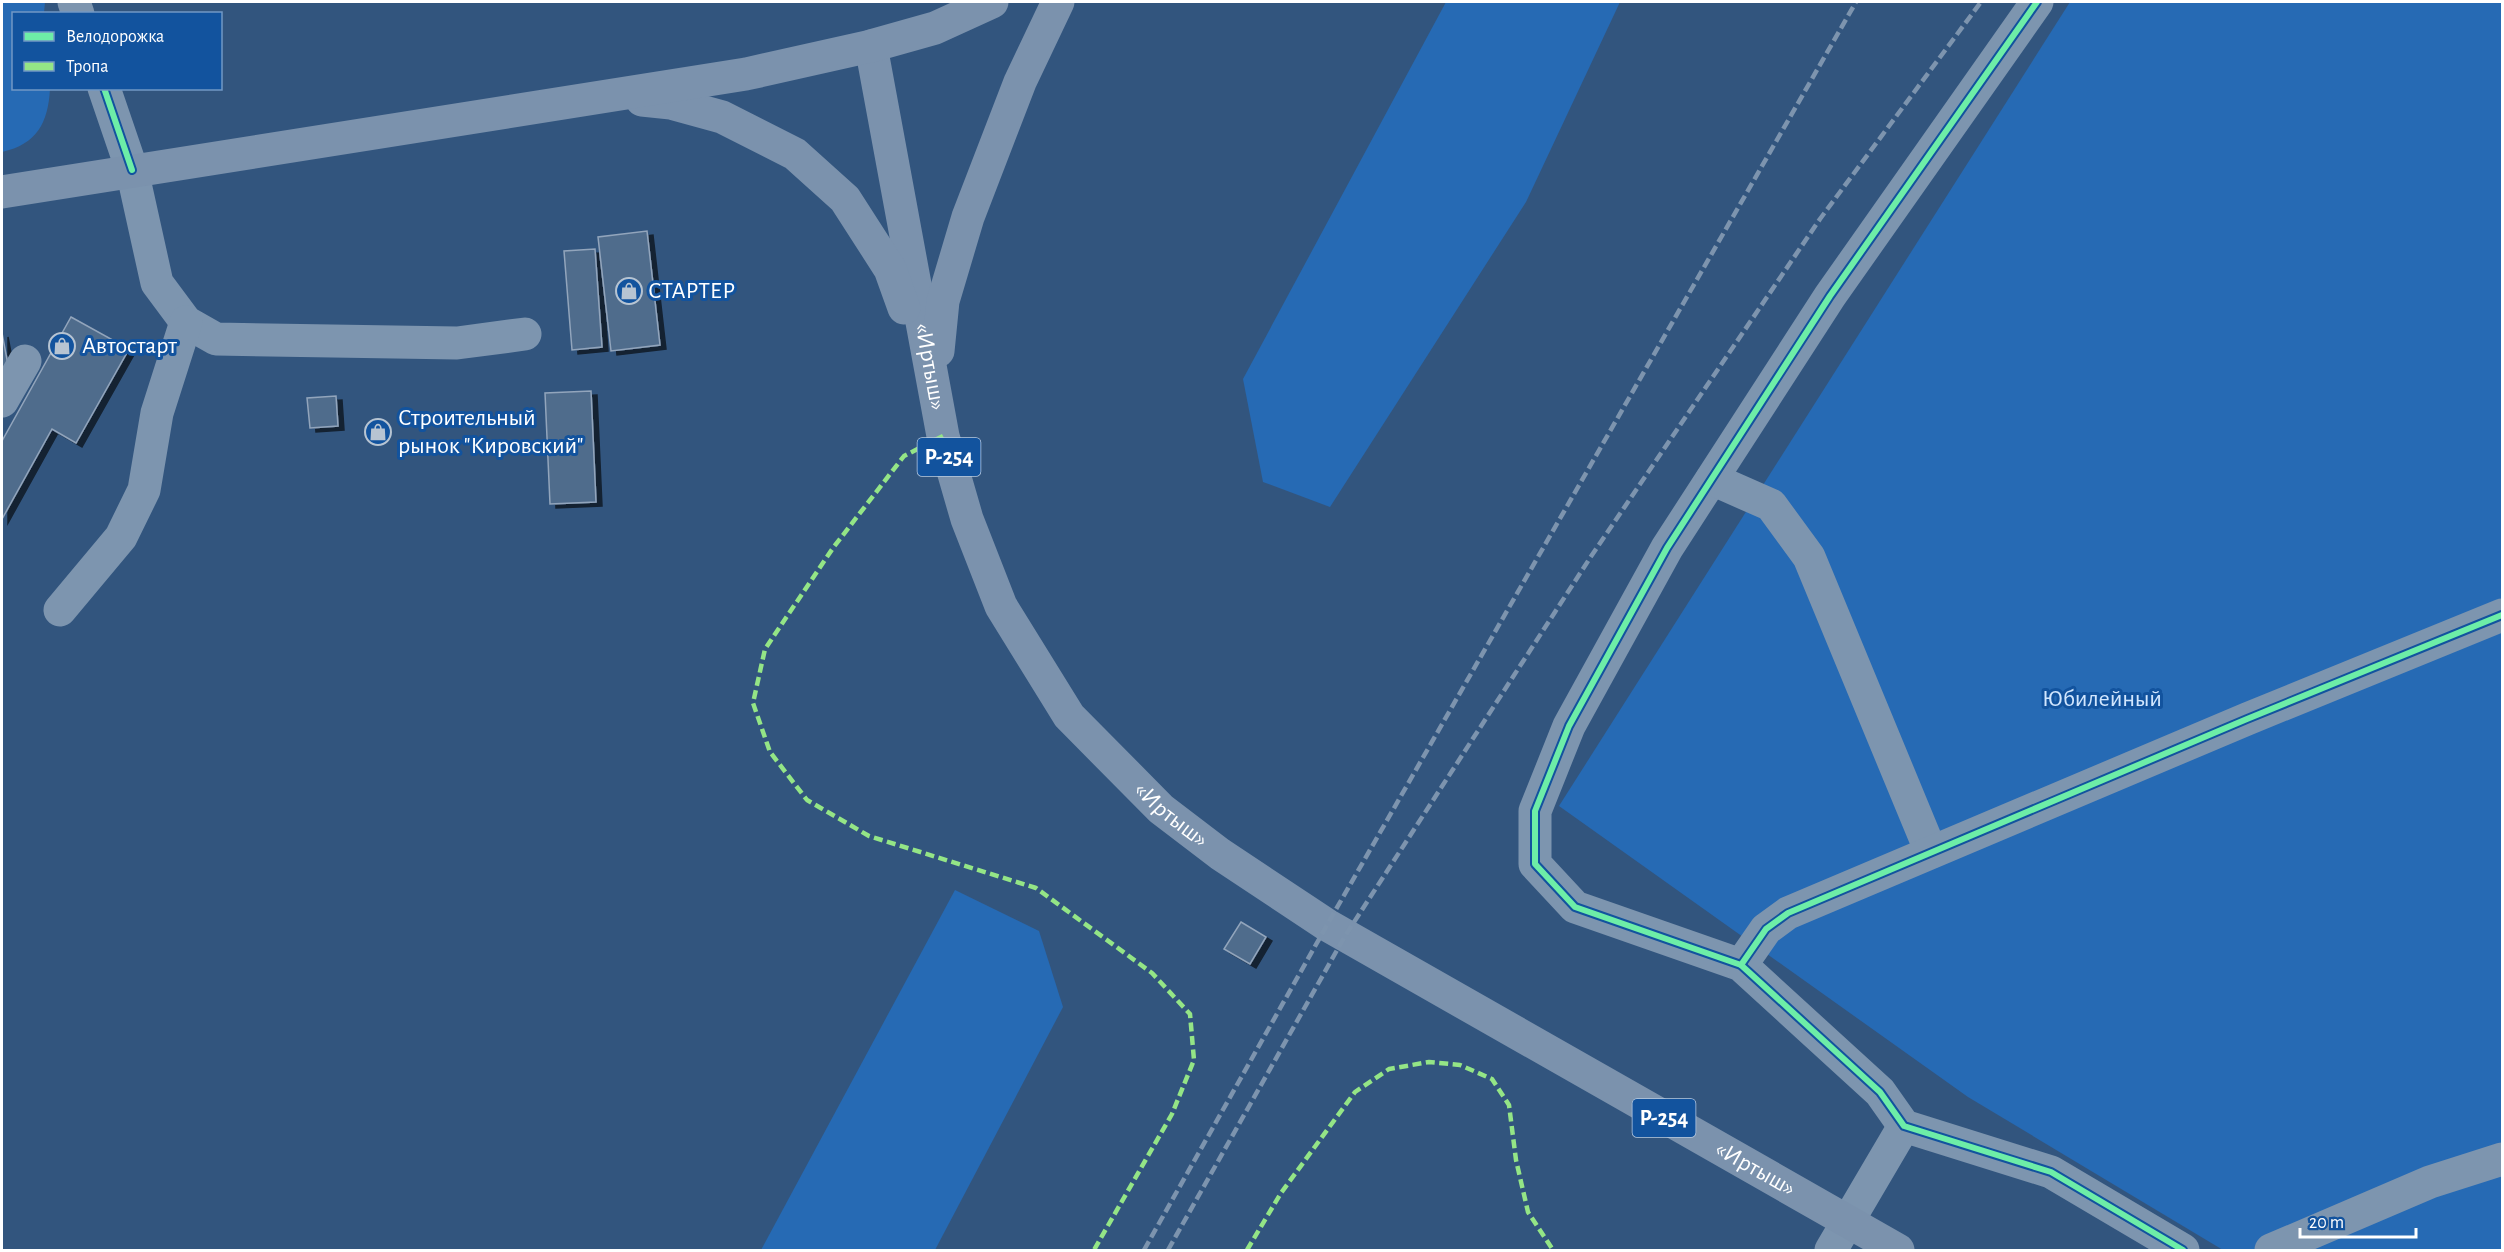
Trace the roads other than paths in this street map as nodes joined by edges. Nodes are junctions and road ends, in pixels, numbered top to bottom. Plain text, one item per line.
1 (992, 2) edge
2 (1058, 2) edge
3 (2037, 2) edge
4 (871, 46) junction
5 (105, 90) edge
6 (610, 96) junction
7 (132, 170) junction
8 (2, 192) edge
9 (186, 322) junction
10 (525, 334) dead end
11 (933, 388) junction
12 (1712, 479) junction
13 (60, 610) dead end
14 (2502, 615) edge
15 (1931, 852) junction
16 (1741, 965) junction
17 (1904, 1126) junction
18 (2502, 1159) edge
19 (1839, 1237) edge
20 (1898, 1251) edge
21 (2183, 1251) edge
22 (2271, 1251) edge

1 - 4 main road
2 - 11 main road
3 - 12 street
4 - 6 main road
4 - 11 main road, «Иртыш» / Р-254
5 - 7 street
6 - 7 main road
6 - 11 main road
7 - 8 main road
7 - 9 street
9 - 10 street
9 - 13 street
11 - 19 main road, «Иртыш» / Р-254
12 - 15 street
12 - 16 street
14 - 15 street
15 - 16 street
16 - 17 street
17 - 19 street
17 - 21 street
18 - 22 street
19 - 20 main road, «Иртыш» / Р-254

